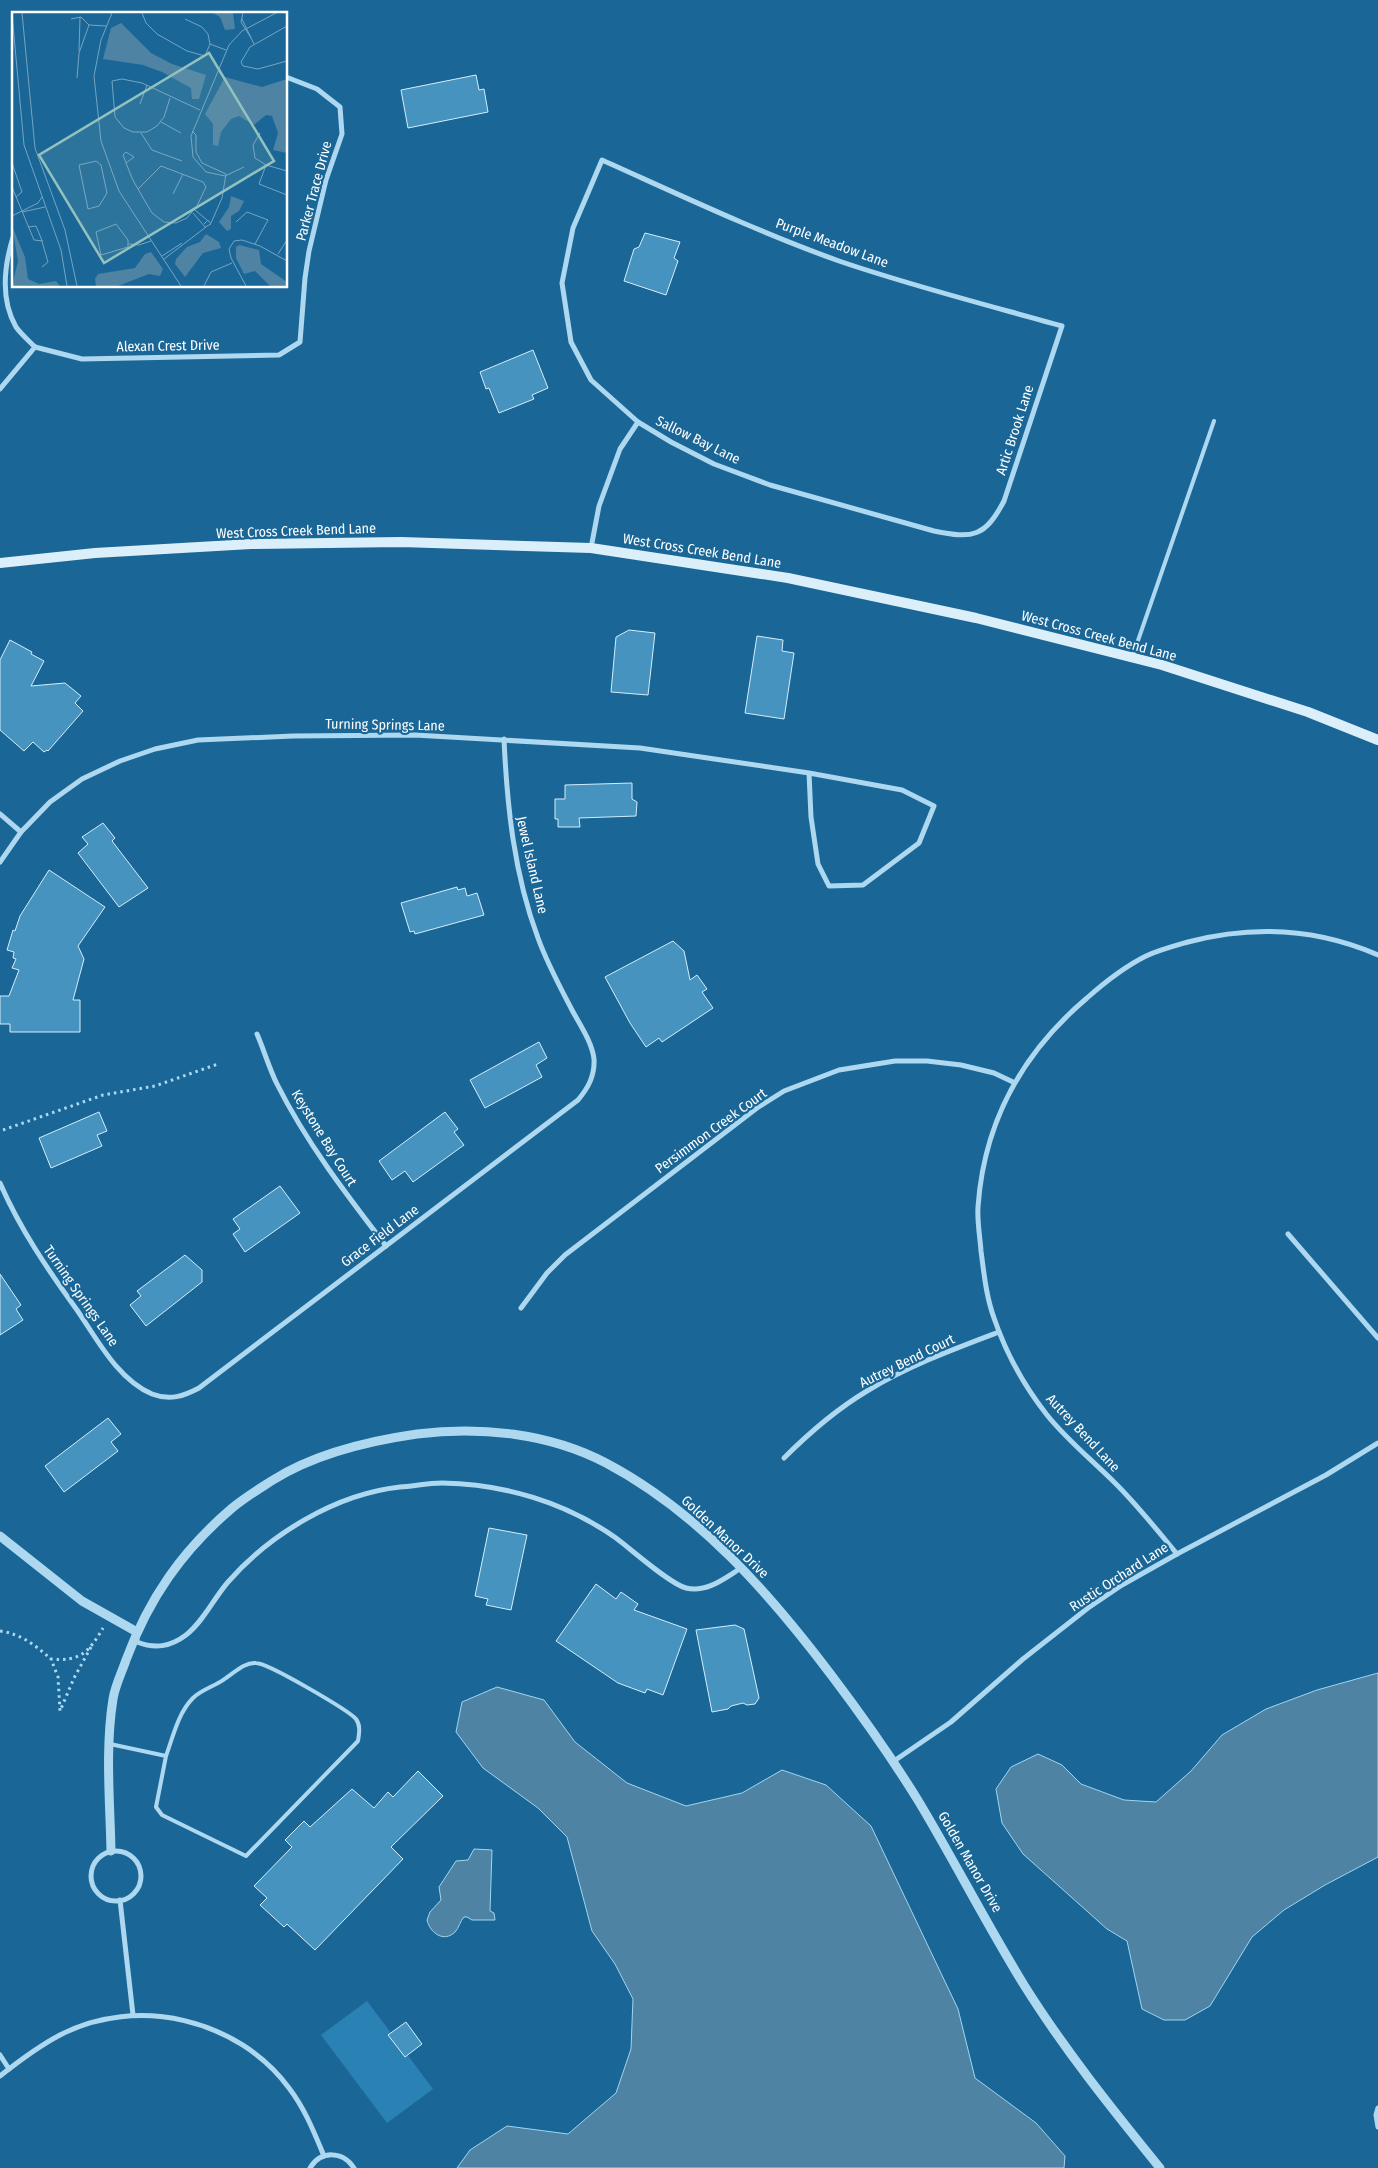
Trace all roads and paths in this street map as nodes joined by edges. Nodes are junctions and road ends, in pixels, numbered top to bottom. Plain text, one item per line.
1 (288, 78) edge
2 (602, 160) joint
3 (12, 240) edge
4 (1062, 326) joint
5 (300, 342) joint
6 (35, 347) junction
7 (0, 389) edge
8 (1214, 421) dead end
9 (638, 422) junction
10 (977, 534) joint
11 (591, 548) junction
12 (0, 563) edge
13 (1132, 658) junction
14 (504, 739) junction
15 (1378, 740) edge
16 (809, 773) junction
17 (0, 814) edge
18 (21, 832) junction
19 (0, 862) edge
20 (1378, 955) edge
21 (257, 1034) dead end
22 (218, 1064) dead end
23 (594, 1074) joint
24 (1013, 1082) junction
25 (3, 1130) dead end
26 (0, 1183) edge
27 (1288, 1234) dead end
28 (386, 1246) junction
29 (521, 1308) dead end
30 (999, 1332) junction
31 (1378, 1338) edge
32 (167, 1398) joint
33 (1378, 1444) edge
34 (784, 1458) dead end
35 (0, 1536) edge
36 (1177, 1554) junction
37 (741, 1568) junction
38 (110, 1616) junction
39 (0, 1631) edge
40 (137, 1632) junction
41 (91, 1647) junction
42 (51, 1659) junction
43 (108, 1743) junction
44 (166, 1756) junction
45 (894, 1761) junction
46 (111, 1851) junction
47 (120, 1900) junction
48 (132, 2014) junction
49 (0, 2055) edge
50 (9, 2069) junction
51 (0, 2076) edge
52 (1378, 2108) edge
53 (1378, 2127) edge
54 (324, 2156) junction
55 (310, 2168) edge
56 (354, 2168) edge
57 (1160, 2168) edge

1 - 5 street, Parker Trace Drive
2 - 4 street, Purple Meadow Lane
2 - 9 street, Sallow Bay Lane
3 - 6 street
4 - 10 street, Artic Brook Lane
5 - 6 street, Alexan Crest Drive
6 - 7 street
8 - 13 lane
9 - 10 street, Sallow Bay Lane
9 - 11 street
11 - 12 main road, West Cross Creek Bend Lane
11 - 13 main road, West Cross Creek Bend Lane
13 - 15 main road, West Cross Creek Bend Lane
14 - 16 street, Turning Springs Lane
14 - 18 street, Turning Springs Lane
14 - 23 street, Jewel Island Lane
16 - 16 street, Turning Springs Lane
17 - 18 street
18 - 19 street, Turning Springs Lane
20 - 24 street, Autrey Bend Lane
21 - 28 street, Keystone Bay Court
22 - 25 path
23 - 28 street, Grace Field Lane
24 - 29 street, Persimmon Creek Court
24 - 30 street, Autrey Bend Lane
26 - 32 street, Turning Springs Lane
27 - 31 street
28 - 32 street, Grace Field Lane
30 - 34 street, Autrey Bend Court
30 - 36 street, Autrey Bend Lane
33 - 36 street, Rustic Orchard Lane
35 - 38 street
36 - 45 street, Rustic Orchard Lane
37 - 40 street
37 - 40 street, Golden Manor Drive
37 - 45 street, Golden Manor Drive
38 - 40 street
38 - 41 path
39 - 42 path
40 - 43 street, Golden Manor Drive
41 - 42 path
41 - 42 path
43 - 44 lane
43 - 46 street, Golden Manor Drive
44 - 44 lane
45 - 57 street, Golden Manor Drive
46 - 47 street
46 - 47 street
47 - 48 street
48 - 50 street
48 - 54 street
49 - 50 street
50 - 51 street
52 - 53 street
54 - 55 street
54 - 56 street

